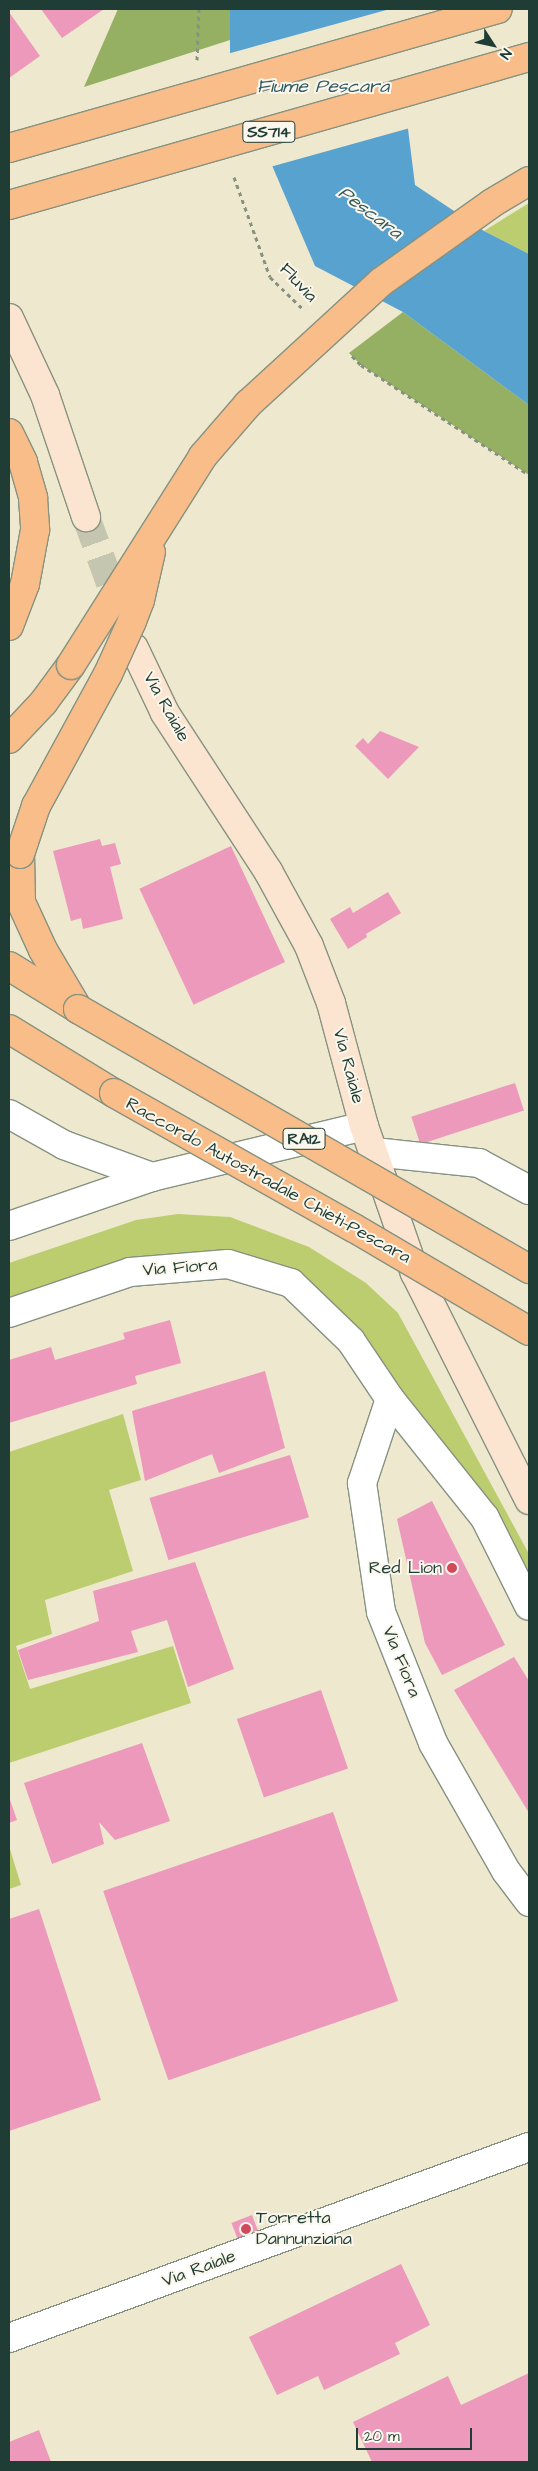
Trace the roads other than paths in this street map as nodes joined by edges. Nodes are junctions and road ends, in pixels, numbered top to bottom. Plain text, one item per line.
1 (498, 9) edge
2 (529, 57) edge
3 (9, 148) edge
4 (529, 181) edge
5 (9, 206) edge
6 (9, 318) edge
7 (9, 433) edge
8 (86, 517) tunnel mouth
9 (154, 536) junction
10 (9, 626) edge
11 (134, 648) dead end
12 (9, 739) edge
13 (9, 966) edge
14 (78, 1009) junction
15 (9, 1029) edge
16 (9, 1114) edge
17 (364, 1126) junction
18 (374, 1152) junction
19 (152, 1177) junction
20 (529, 1190) edge
21 (9, 1226) edge
22 (529, 1269) edge
23 (9, 1313) edge
24 (529, 1331) edge
25 (390, 1399) junction
26 (529, 1500) edge
27 (529, 1606) edge
28 (529, 1902) edge
29 (529, 2147) edge
30 (9, 2338) edge

1 - 3 highway, bridge
2 - 5 highway, SS714, bridge
4 - 9 highway, bridge
6 - 8 street
7 - 10 highway
9 - 12 highway, bridge
9 - 14 highway, bridge
11 - 17 street, Via Raiale
13 - 14 highway, RA12
14 - 22 highway, RA12, bridge
15 - 24 highway, Raccordo Autostradale Chieti-Pescara, bridge
16 - 19 street
17 - 18 street, Via Raiale
17 - 19 street
18 - 20 street
18 - 26 street, Via Raiale
19 - 21 street
23 - 25 street, Via Fiora
25 - 27 street, Via Fiora
25 - 28 street, Via Fiora
29 - 30 street, Via Raiale

